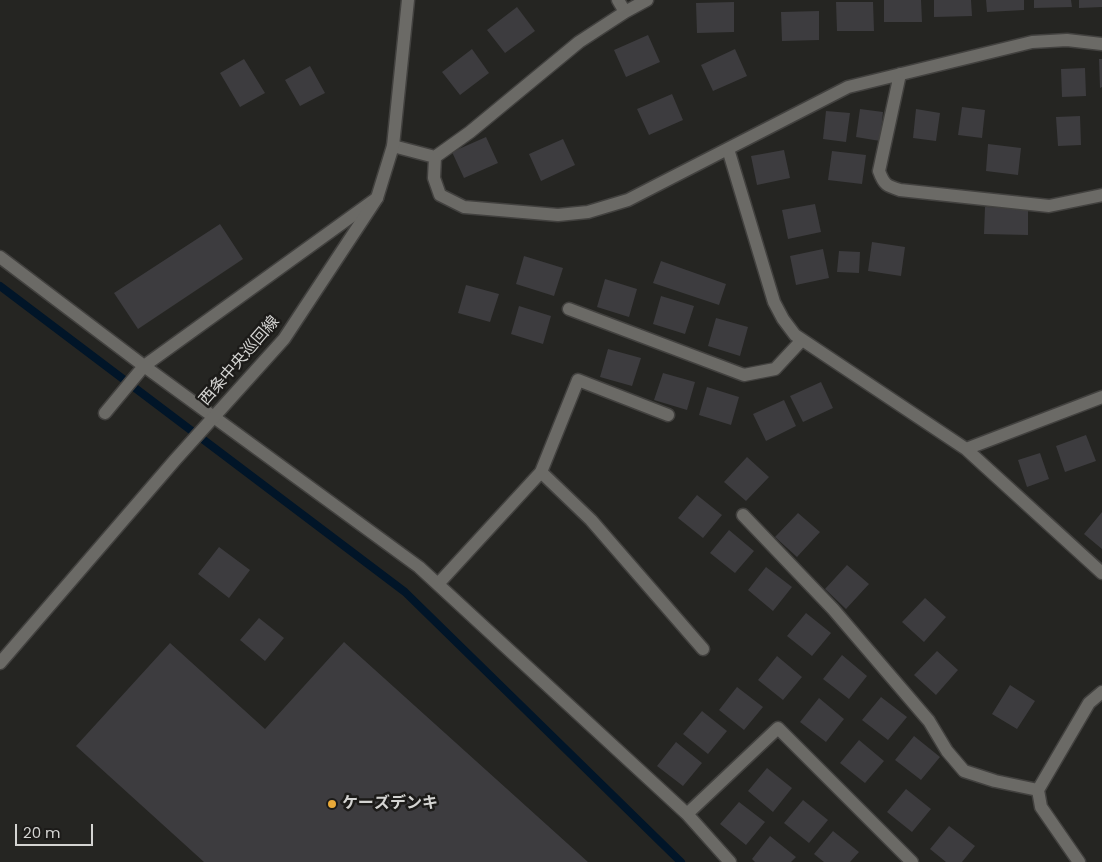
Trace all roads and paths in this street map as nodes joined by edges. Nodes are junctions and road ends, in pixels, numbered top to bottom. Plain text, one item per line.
1 (408, 0) edge
2 (618, 0) edge
3 (647, 0) edge
4 (625, 12) junction
5 (1102, 44) edge
6 (900, 74) junction
7 (393, 146) junction
8 (728, 149) junction
9 (435, 157) junction
10 (1102, 195) edge
11 (377, 198) junction
12 (0, 257) edge
13 (569, 309) dead end
14 (802, 340) junction
15 (144, 366) junction
16 (1102, 397) edge
17 (105, 413) dead end
18 (668, 415) dead end
19 (213, 417) junction
20 (966, 449) junction
21 (541, 472) junction
22 (744, 514) dead end
23 (1102, 572) edge
24 (438, 584) junction
25 (703, 649) dead end
26 (0, 663) edge
27 (1102, 692) edge
28 (1038, 790) junction
29 (687, 814) junction
30 (730, 862) edge
31 (912, 862) edge
32 (1079, 862) edge

1 - 7 street, 西条中央巡回線
2 - 4 street
3 - 4 street
4 - 9 street
5 - 6 street
6 - 8 street
6 - 10 street
7 - 9 street
7 - 11 street, 西条中央巡回線
8 - 9 street
8 - 14 street
11 - 15 street
11 - 19 street, 西条中央巡回線
12 - 15 street
13 - 14 street
14 - 20 street
15 - 17 street
15 - 19 street
16 - 20 street
18 - 21 street
19 - 24 street
19 - 26 street, 西条中央巡回線
20 - 23 street
21 - 24 street
21 - 25 street
22 - 28 street
24 - 29 street
27 - 28 street
28 - 32 street
29 - 30 street
29 - 31 street

